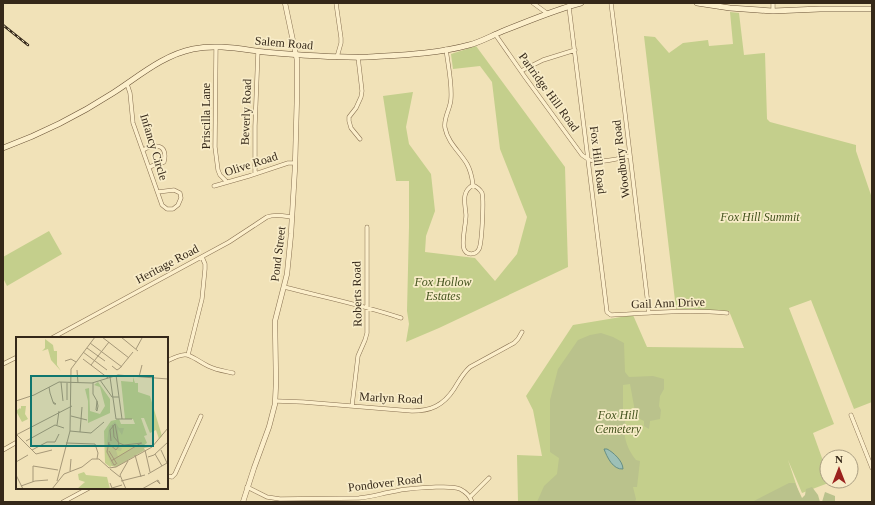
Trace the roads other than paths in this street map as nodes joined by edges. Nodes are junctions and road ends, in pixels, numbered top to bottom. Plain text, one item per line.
1 (285, 3) edge
2 (336, 3) edge
3 (533, 3) edge
4 (581, 3) edge
5 (611, 3) edge
6 (697, 3) edge
7 (773, 3) edge
8 (569, 7) junction
9 (872, 9) edge
10 (773, 11) junction
11 (548, 14) junction
12 (495, 34) junction
13 (216, 47) junction
14 (446, 49) junction
15 (574, 50) junction
16 (258, 51) junction
17 (296, 55) junction
18 (337, 57) junction
19 (358, 57) junction
20 (520, 71) junction
21 (126, 84) junction
22 (360, 139) dead end
23 (3, 148) edge
24 (143, 150) junction
25 (630, 156) junction
26 (588, 159) junction
27 (295, 163) junction
28 (149, 167) junction
29 (254, 174) junction
30 (228, 182) junction
31 (473, 185) junction
32 (214, 186) dead end
33 (158, 192) junction
34 (292, 216) junction
35 (367, 227) dead end
36 (202, 257) junction
37 (284, 287) junction
38 (367, 308) junction
39 (649, 313) junction
40 (727, 313) dead end
41 (609, 314) joint
42 (401, 318) dead end
43 (522, 332) dead end
44 (54, 337) edge
45 (188, 355) junction
46 (16, 358) edge
47 (168, 361) edge
48 (3, 364) edge
49 (233, 373) dead end
50 (276, 401) junction
51 (352, 406) junction
52 (851, 414) dead end
53 (201, 416) dead end
54 (16, 443) edge
55 (3, 450) edge
56 (872, 468) edge
57 (168, 476) edge
58 (489, 478) dead end
59 (247, 488) junction
60 (86, 489) edge
61 (470, 497) junction
62 (62, 502) edge
63 (243, 502) edge
64 (472, 502) edge

1 - 17 street, Pond Street
2 - 18 street
3 - 11 street
4 - 8 main road, Salem Road
5 - 25 street, Woodbury Road
6 - 10 main road
7 - 10 street
8 - 11 main road, Salem Road
8 - 15 street, Fox Hill Road
9 - 10 main road
11 - 12 main road, Salem Road
12 - 14 main road, Salem Road
12 - 20 street, Partridge Hill Road
13 - 16 main road, Salem Road
13 - 21 main road, Salem Road
13 - 30 street, Priscilla Lane
14 - 19 main road, Salem Road
14 - 31 street
15 - 20 street
15 - 26 street, Fox Hill Road
16 - 17 main road, Salem Road
16 - 29 street, Beverly Road
17 - 18 main road, Salem Road
17 - 27 street, Pond Street
18 - 19 main road, Salem Road
19 - 22 street
20 - 26 street, Partridge Hill Road
21 - 23 main road, Salem Road
21 - 24 street, Infancy Circle
24 - 28 street, Infancy Circle
24 - 28 street
25 - 26 street
25 - 39 street, Woodbury Road
26 - 41 street, Fox Hill Road
27 - 29 street, Olive Road
27 - 34 street, Pond Street
28 - 33 street, Infancy Circle
29 - 30 street, Olive Road
30 - 32 street, Olive Road
31 - 31 street
33 - 33 street, Infancy Circle
34 - 36 street, Heritage Road
34 - 37 street, Pond Street
35 - 38 street, Roberts Road
36 - 44 street, Heritage Road
36 - 45 street
37 - 38 street
37 - 50 street, Pond Street
38 - 42 street
38 - 51 street, Roberts Road
39 - 40 street, Gail Ann Drive
39 - 41 street, Gail Ann Drive
43 - 51 street, Marlyn Road
45 - 47 street
45 - 49 street
46 - 48 street
50 - 51 street, Marlyn Road
50 - 59 street, Pond Street
52 - 56 street
53 - 57 street
54 - 55 street
58 - 61 street
59 - 61 street, Pondover Road
59 - 63 street, Pond Street
60 - 62 street
61 - 64 street

